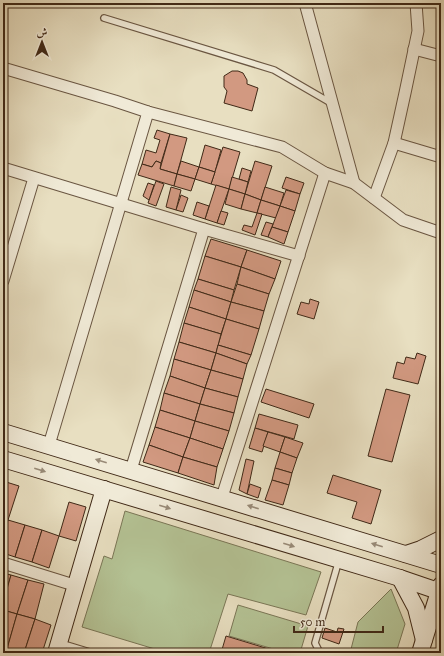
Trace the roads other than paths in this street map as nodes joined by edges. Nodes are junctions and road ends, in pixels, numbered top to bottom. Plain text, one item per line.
1 (304, 3) edge
2 (416, 3) edge
3 (104, 18) dead end
4 (414, 49) junction
5 (441, 56) edge
6 (3, 68) edge
7 (332, 103) junction
8 (148, 112) junction
9 (394, 143) junction
10 (441, 157) edge
11 (3, 168) edge
12 (325, 173) junction
13 (34, 178) junction
14 (354, 183) junction
15 (374, 198) junction
16 (121, 204) junction
17 (204, 230) junction
18 (441, 233) edge
19 (299, 256) junction
20 (3, 280) edge
21 (3, 432) edge
22 (49, 445) junction
23 (3, 459) edge
24 (132, 470) junction
25 (104, 489) junction
26 (222, 497) junction
27 (441, 539) edge
28 (406, 554) junction
29 (339, 560) junction
30 (3, 563) edge
31 (441, 565) edge
32 (400, 578) junction
33 (77, 586) junction
34 (440, 590) edge
35 (422, 647) edge
36 (58, 648) edge
37 (93, 653) edge
38 (320, 653) edge

1 - 7 street
2 - 4 street
3 - 7 lane
4 - 5 street
4 - 9 street
6 - 8 street
7 - 14 street
8 - 12 street
8 - 16 street
9 - 10 street
9 - 15 street
11 - 13 street
12 - 14 street
12 - 19 street
13 - 16 street
13 - 20 street
14 - 15 street
15 - 18 street
16 - 17 street
16 - 22 street
17 - 19 street
17 - 24 street
19 - 26 street
21 - 22 main road
24 -> 22 main road
23 -> 25 main road
24 - 26 main road
25 -> 29 main road
25 - 33 main road
28 -> 26 main road
27 - 28 main road
28 - 31 main road
29 - 32 main road
29 - 38 lane
30 - 33 street
32 - 34 main road
32 - 35 main road
33 - 36 main road
34 - 35 main road
36 - 37 lane

